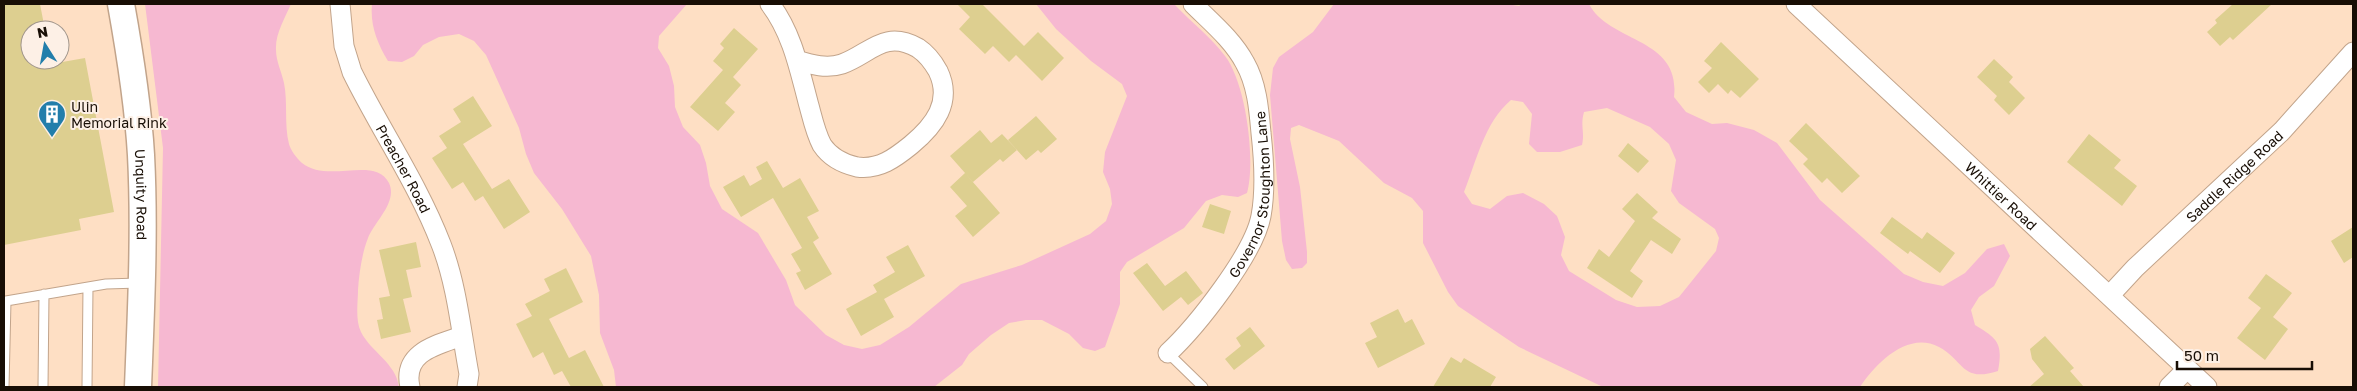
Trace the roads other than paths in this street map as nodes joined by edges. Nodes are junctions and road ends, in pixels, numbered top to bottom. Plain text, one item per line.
1 (121, 4) edge
2 (340, 4) edge
3 (770, 4) edge
4 (1193, 4) edge
5 (1796, 4) edge
6 (2353, 52) edge
7 (797, 60) junction
8 (141, 283) junction
9 (88, 287) junction
10 (44, 294) junction
11 (2110, 295) junction
12 (462, 336) junction
13 (1168, 353) joint
14 (2187, 369) junction
15 (4, 387) edge
16 (43, 387) edge
17 (87, 387) edge
18 (138, 387) edge
19 (410, 387) edge
20 (467, 387) edge
21 (1203, 387) edge
22 (2169, 387) edge
23 (2207, 387) edge

1 - 8 main road, Unquity Road
2 - 12 street, Preacher Road
3 - 7 street
4 - 13 street, Governor Stoughton Lane
5 - 11 street, Whittier Road
6 - 11 street, Saddle Ridge Road
7 - 7 street
8 - 9 lane
8 - 18 main road, Unquity Road
9 - 10 lane
9 - 17 lane
10 - 15 lane
10 - 16 lane
11 - 14 street, Whittier Road
12 - 19 street
12 - 20 street, Preacher Road
13 - 21 lane
14 - 22 street
14 - 23 street, Whittier Road

